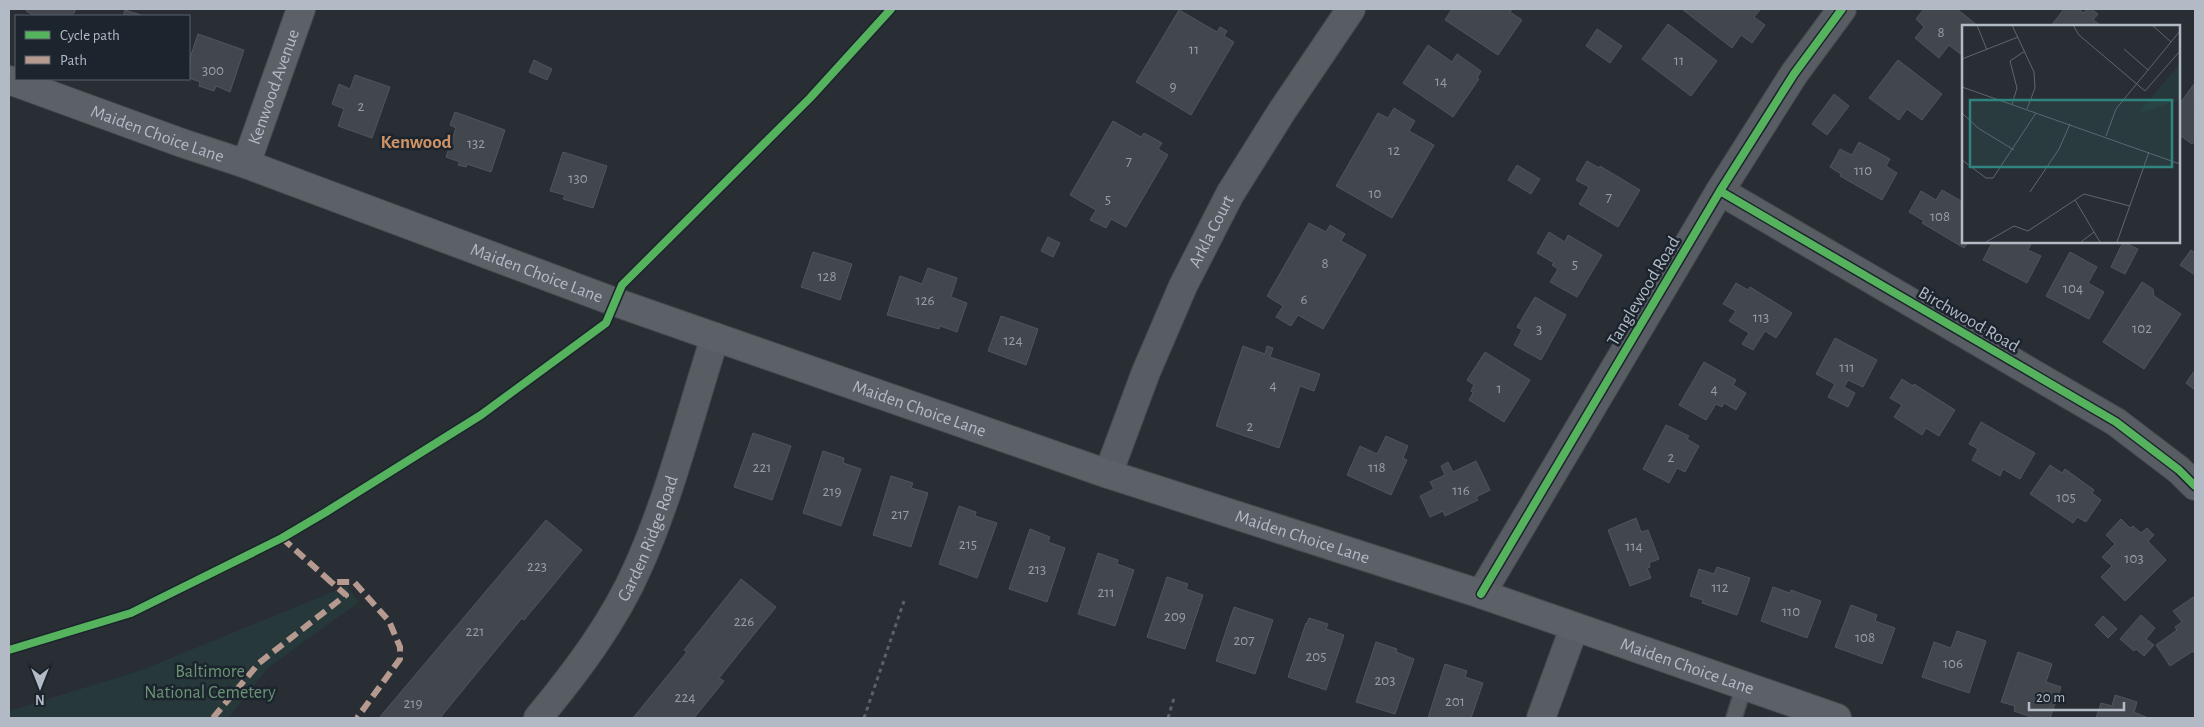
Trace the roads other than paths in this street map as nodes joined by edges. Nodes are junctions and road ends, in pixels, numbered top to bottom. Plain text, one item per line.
1 (301, 9) edge
2 (1351, 9) edge
3 (1842, 9) edge
4 (9, 80) edge
5 (246, 164) junction
6 (1720, 191) junction
7 (715, 337) junction
8 (1108, 474) junction
9 (2195, 486) edge
10 (1481, 594) junction
11 (1574, 628) junction
12 (1744, 686) junction
13 (538, 718) edge
14 (1541, 718) edge
15 (1734, 718) edge
16 (1837, 718) edge

1 - 5 main road, Kenwood Avenue
2 - 8 street, Arkla Court
3 - 6 street, Tanglewood Road
4 - 5 main road, Maiden Choice Lane
5 - 7 main road, Maiden Choice Lane
6 - 9 street, Birchwood Road
6 - 10 street, Tanglewood Road
7 - 8 main road, Maiden Choice Lane
7 - 13 street, Garden Ridge Road
8 - 10 main road, Maiden Choice Lane
10 - 11 main road, Maiden Choice Lane
11 - 12 main road, Maiden Choice Lane
11 - 14 street
12 - 15 lane
12 - 16 main road, Maiden Choice Lane

